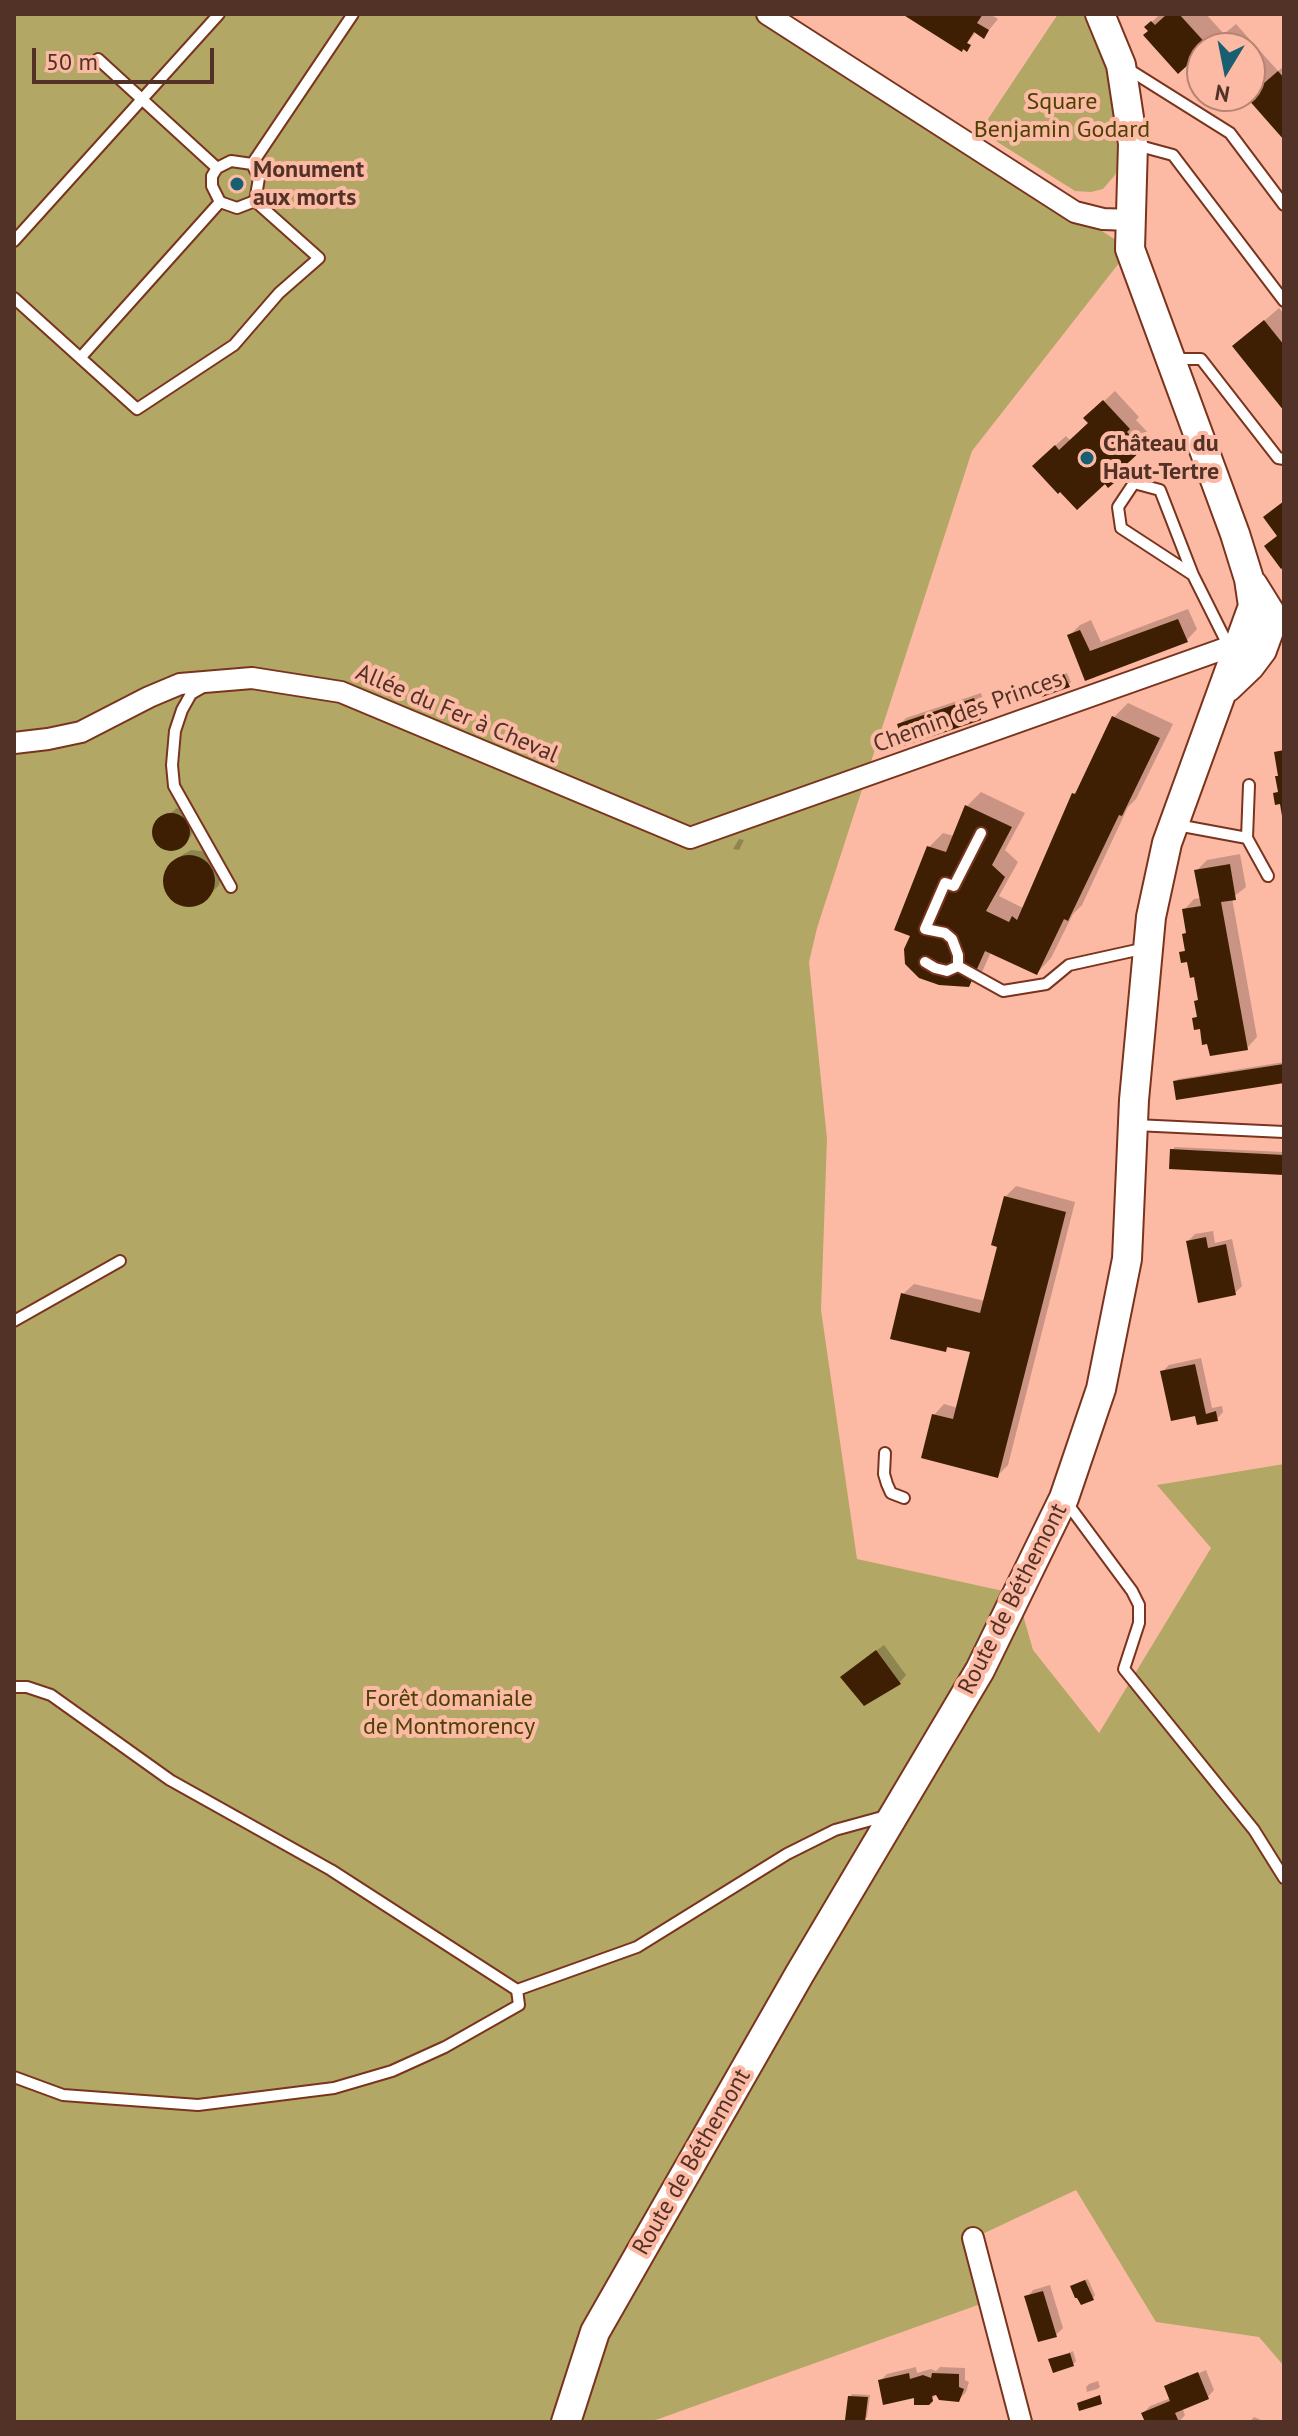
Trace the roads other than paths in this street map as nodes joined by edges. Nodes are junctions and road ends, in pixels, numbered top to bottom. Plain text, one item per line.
1 (219, 14) edge
2 (353, 14) edge
3 (767, 14) edge
4 (1100, 14) edge
5 (98, 59) dead end
6 (1121, 65) junction
7 (143, 98) junction
8 (1133, 144) junction
9 (252, 164) junction
10 (217, 168) junction
11 (255, 201) junction
12 (220, 202) junction
13 (1284, 205) edge
14 (1131, 220) junction
15 (14, 241) edge
16 (14, 298) edge
17 (1284, 301) edge
18 (81, 357) junction
19 (1170, 359) junction
20 (1284, 459) edge
21 (1193, 575) junction
22 (1243, 653) junction
23 (213, 681) junction
24 (14, 743) edge
25 (1249, 785) dead end
26 (1174, 825) junction
27 (981, 833) dead end
28 (690, 838) joint
29 (1247, 838) junction
30 (1268, 876) dead end
31 (231, 887) dead end
32 (1148, 948) junction
33 (925, 962) dead end
34 (958, 966) junction
35 (1133, 1125) junction
36 (1284, 1132) edge
37 (120, 1261) dead end
38 (14, 1321) edge
39 (885, 1453) dead end
40 (904, 1498) dead end
41 (1064, 1498) junction
42 (14, 1687) edge
43 (895, 1813) junction
44 (1284, 1878) edge
45 (517, 1990) junction
46 (14, 2077) edge
47 (973, 2238) dead end
48 (566, 2422) edge
49 (1021, 2422) edge

1 - 7 lane
2 - 9 lane
3 - 14 street
4 - 6 street
5 - 7 lane
6 - 8 street
6 - 13 lane
7 - 10 lane
7 - 15 lane
8 - 14 street
8 - 17 lane
9 - 10 lane
9 - 11 lane
10 - 12 lane
11 - 12 lane
11 - 18 lane
12 - 18 lane
14 - 19 street
16 - 18 lane
19 - 20 lane
19 - 22 street
21 - 21 lane
21 - 22 lane
22 - 26 street, Route de Béthemont
22 - 28 street, Chemin des Princes
23 - 24 street, Allée du Fer à Cheval
23 - 28 street, Allée du Fer à Cheval
23 - 31 lane
25 - 29 lane
26 - 29 lane
26 - 32 street, Route de Béthemont
27 - 34 lane
29 - 30 lane
32 - 34 lane
32 - 35 street, Route de Béthemont
33 - 34 lane
35 - 36 lane
35 - 41 street, Route de Béthemont
37 - 38 lane
39 - 40 lane
41 - 43 street, Route de Béthemont
41 - 44 lane
42 - 45 lane
43 - 45 lane
43 - 48 street, Route de Béthemont
45 - 46 lane
47 - 49 street

